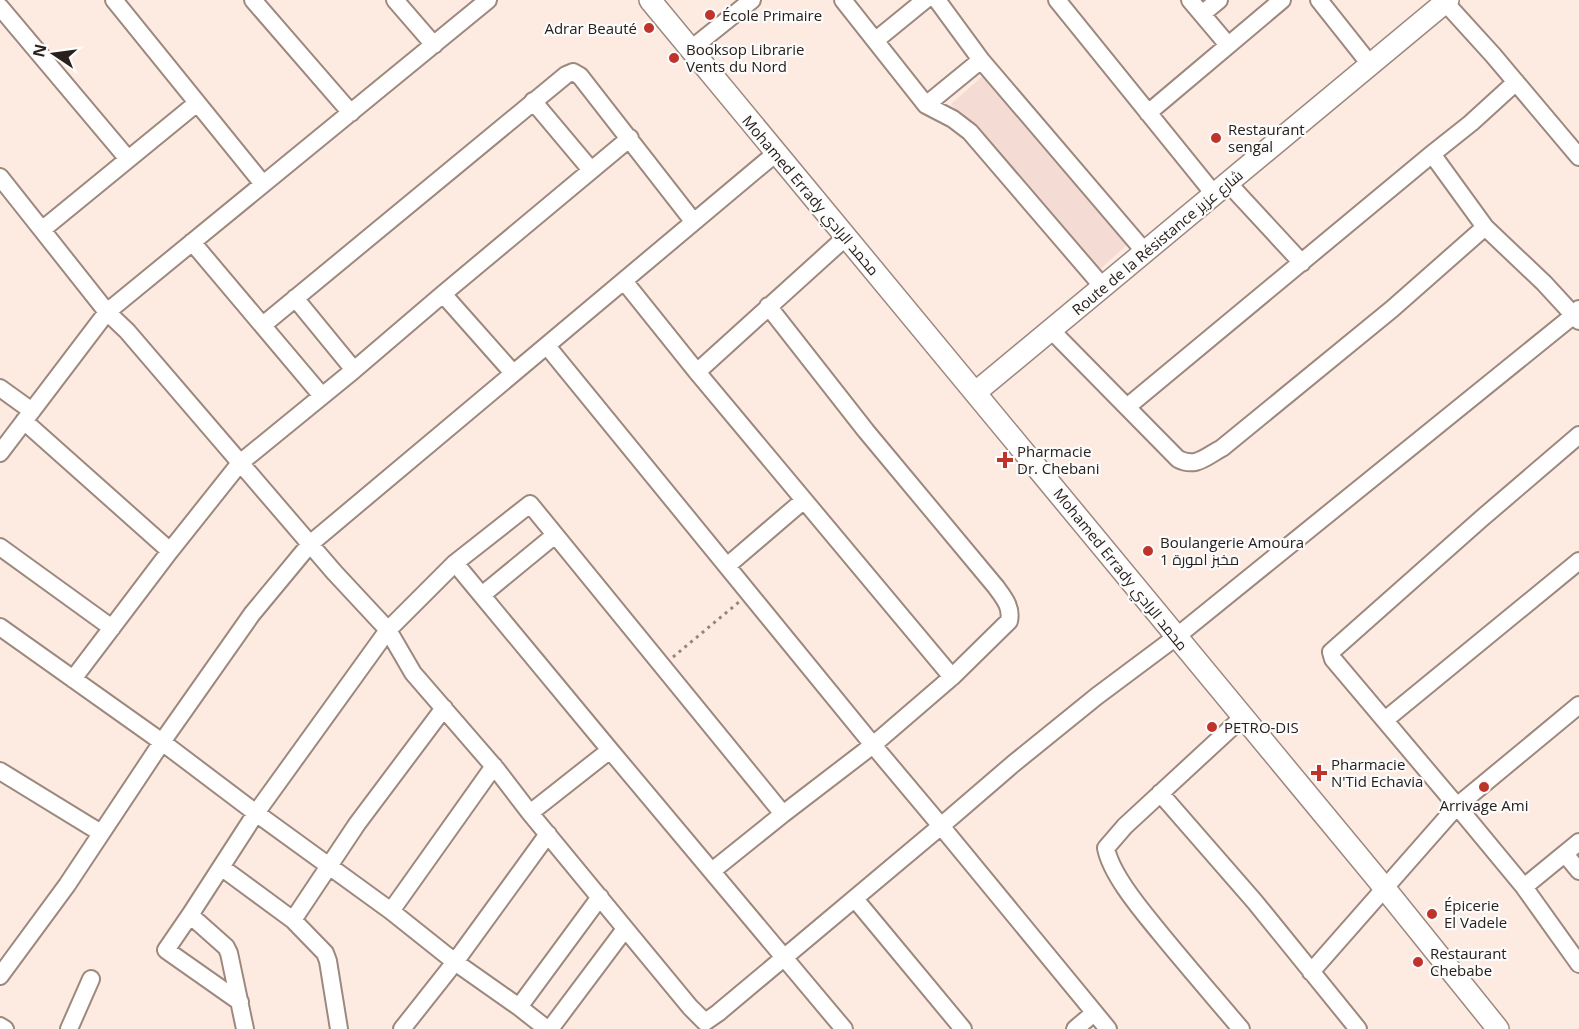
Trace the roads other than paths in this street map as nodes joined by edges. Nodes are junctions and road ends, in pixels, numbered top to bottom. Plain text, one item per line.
1 (114, 0) edge
2 (253, 0) edge
3 (395, 0) edge
4 (488, 0) edge
5 (650, 0) edge
6 (752, 0) edge
7 (843, 0) edge
8 (925, 0) edge
9 (938, 0) edge
10 (1057, 0) edge
11 (1190, 0) edge
12 (1219, 0) edge
13 (1282, 0) edge
14 (1319, 0) edge
15 (1445, 1) edge
16 (0, 7) edge
17 (1202, 14) junction
18 (876, 40) junction
19 (434, 45) junction
20 (1228, 45) junction
21 (691, 49) junction
22 (981, 60) junction
23 (1369, 66) junction
24 (1516, 82) junction
25 (533, 101) junction
26 (197, 103) junction
27 (926, 105) junction
28 (1148, 112) junction
29 (351, 113) junction
30 (630, 138) junction
31 (776, 153) junction
32 (1432, 154) junction
33 (1579, 157) edge
34 (128, 159) junction
35 (591, 170) junction
36 (0, 177) edge
37 (263, 184) junction
38 (1221, 188) junction
39 (693, 221) junction
40 (1485, 227) junction
41 (43, 230) junction
42 (846, 237) junction
43 (192, 242) junction
44 (1145, 252) junction
45 (1302, 263) junction
46 (624, 281) junction
47 (1102, 287) junction
48 (443, 294) junction
49 (295, 298) junction
50 (768, 306) junction
51 (107, 312) junction
52 (1577, 315) edge
53 (263, 325) junction
54 (1051, 330) junction
55 (547, 346) junction
56 (354, 370) junction
57 (697, 372) junction
58 (513, 373) junction
59 (0, 388) edge
60 (976, 392) junction
61 (322, 396) junction
62 (1127, 407) junction
63 (28, 416) junction
64 (1579, 435) edge
65 (0, 453) edge
66 (240, 463) junction
67 (804, 500) junction
68 (555, 536) junction
69 (309, 544) junction
70 (0, 547) edge
71 (170, 551) junction
72 (455, 563) junction
73 (727, 566) junction
74 (1577, 567) edge
75 (482, 595) junction
76 (112, 627) junction
77 (388, 630) junction
78 (2, 632) edge
79 (1176, 637) junction
80 (951, 676) junction
81 (73, 679) junction
82 (1579, 705) edge
83 (444, 708) junction
84 (1243, 717) junction
85 (1385, 720) junction
86 (162, 742) junction
87 (873, 745) junction
88 (610, 750) junction
89 (494, 766) junction
90 (3, 778) edge
91 (1160, 793) junction
92 (1457, 806) junction
93 (256, 813) junction
94 (530, 813) junction
95 (783, 814) junction
96 (941, 826) junction
97 (101, 833) junction
98 (548, 834) junction
99 (1579, 842) edge
100 (1565, 854) junction
101 (330, 865) junction
102 (221, 867) junction
103 (712, 871) junction
104 (1579, 871) edge
105 (1524, 887) junction
106 (1385, 889) junction
107 (600, 897) junction
108 (855, 899) junction
109 (391, 911) junction
110 (190, 915) junction
111 (293, 920) junction
112 (626, 929) junction
113 (784, 957) junction
114 (455, 962) junction
115 (1579, 964) edge
116 (1311, 972) junction
117 (0, 976) edge
118 (91, 980) dead end
119 (240, 1002) junction
120 (519, 1007) junction
121 (1095, 1013) junction
122 (0, 1026) edge
123 (704, 1027) edge
124 (5, 1029) edge
125 (69, 1029) edge
126 (245, 1029) edge
127 (339, 1029) edge
128 (402, 1029) edge
129 (548, 1029) edge
130 (844, 1029) edge
131 (963, 1029) edge
132 (1075, 1029) edge
133 (1108, 1029) edge
134 (1241, 1029) edge
135 (1358, 1029) edge
136 (1498, 1029) edge

1 - 26 street
2 - 29 street
3 - 19 street
4 - 19 street
5 - 21 street, Mohamed Errady محمد الرادي
6 - 21 street
7 - 18 street
8 - 18 street
9 - 22 street
10 - 28 street
11 - 17 street
12 - 17 street
13 - 20 street
14 - 23 street
15 - 23 street, Route de la Résistance شارع عزيز
15 - 24 street
16 - 34 street
17 - 20 street
18 - 27 street
19 - 29 street
20 - 28 street
21 - 31 street, Mohamed Errady محمد الرادي
22 - 27 street
22 - 44 street
23 - 38 street, Route de la Résistance شارع عزيز
24 - 32 street
24 - 33 street
25 - 30 street
25 - 35 street
25 - 49 street
26 - 34 street
26 - 37 street
27 - 47 street
28 - 38 street
29 - 37 street
30 - 35 street
30 - 39 street
31 - 39 street
31 - 42 street, Mohamed Errady محمد الرادي
32 - 40 street
32 - 45 street
34 - 41 street
35 - 48 street
36 - 41 street
37 - 43 street
38 - 44 street, Route de la Résistance شارع عزيز
38 - 45 street
39 - 46 street
40 - 52 street
40 - 62 street
41 - 51 street
42 - 50 street
42 - 60 street, Mohamed Errady محمد الرادي
43 - 51 street
43 - 53 street
44 - 47 street, Route de la Résistance شارع عزيز
45 - 62 street
46 - 55 street
46 - 57 street
47 - 54 street, Route de la Résistance شارع عزيز
48 - 56 street
48 - 58 street
49 - 53 street
49 - 56 street
50 - 57 street
50 - 80 street
51 - 63 street
51 - 66 street
52 - 79 street
53 - 61 street
54 - 60 street, Route de la Résistance شارع عزيز
54 - 62 street
55 - 58 street
55 - 73 street
56 - 61 street
57 - 67 street
58 - 69 street
59 - 63 street
60 - 79 street, Mohamed Errady محمد الرادي
61 - 66 street
63 - 65 street
63 - 71 street
64 - 85 street
66 - 69 street
66 - 71 street
67 - 73 street
67 - 80 street
68 - 72 street
68 - 75 street
68 - 95 street
69 - 77 street
69 - 86 street
70 - 76 street
71 - 76 street
72 - 75 street
72 - 77 street
73 - 87 street
74 - 85 street
75 - 88 street
76 - 81 street
77 - 83 street
77 - 93 street
78 - 81 street
79 - 84 street, Mohamed Errady محمد الرادي
79 - 96 street
80 - 87 street
81 - 86 street
82 - 92 street
83 - 89 street
83 - 101 street
84 - 91 street
84 - 106 street, Mohamed Errady محمد الرادي
85 - 92 street
86 - 93 street
86 - 97 street
87 - 95 street
87 - 96 street
88 - 94 street
88 - 103 street
89 - 94 street
89 - 109 street
90 - 97 street
91 - 116 street
91 - 134 street
92 - 105 street
92 - 106 street
93 - 101 street
93 - 102 street
94 - 98 street
95 - 103 street
96 - 108 street
96 - 121 street
97 - 117 street
98 - 107 street
98 - 114 street
99 - 100 street
100 - 104 street
100 - 105 street
101 - 109 street
101 - 111 street
102 - 110 street
102 - 111 street
103 - 113 street
105 - 115 street
106 - 116 street
106 - 136 street, Mohamed Errady محمد الرادي
107 - 112 street
107 - 120 street
108 - 113 street
108 - 131 street
109 - 114 street
110 - 119 street
110 - 119 street
111 - 127 street
112 - 123 street
112 - 129 street
113 - 123 street
113 - 130 street
114 - 120 street
114 - 128 street
116 - 135 street
118 - 125 street
119 - 126 street
120 - 129 street
121 - 132 street
121 - 133 street
122 - 124 street

